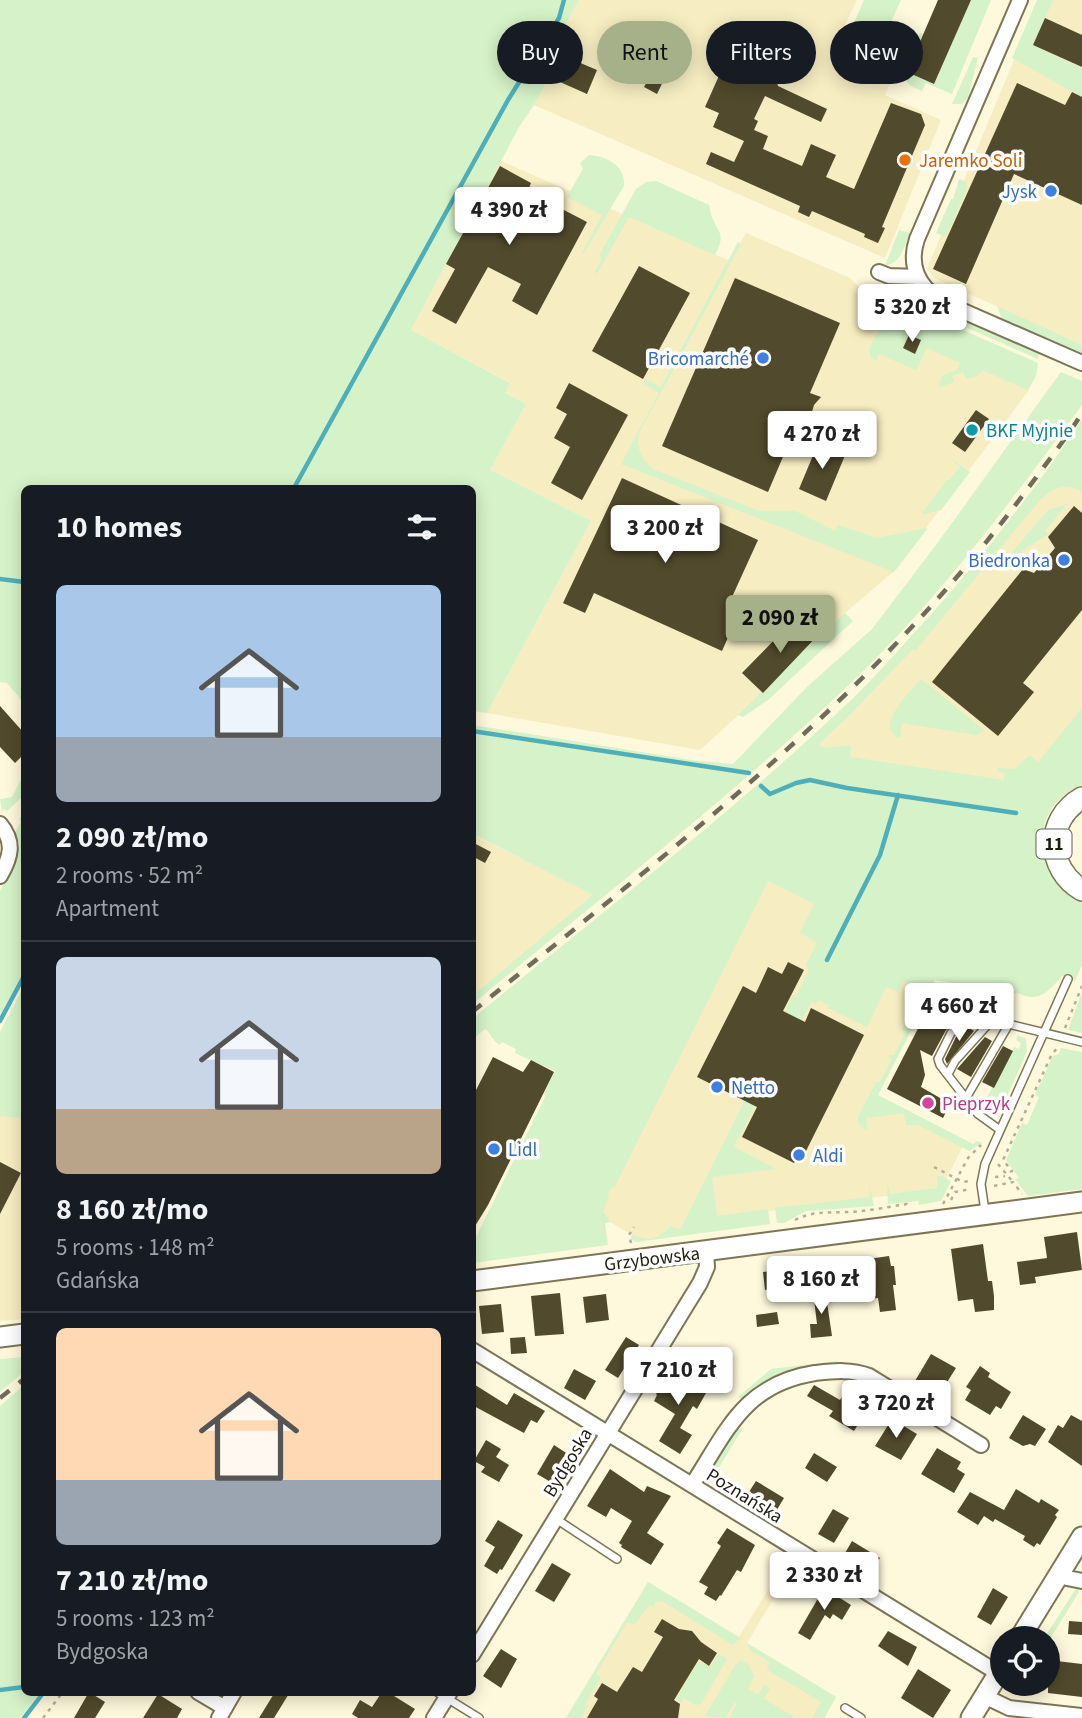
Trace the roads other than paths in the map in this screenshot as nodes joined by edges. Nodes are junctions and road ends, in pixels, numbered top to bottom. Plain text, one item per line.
1 (1020, 0) edge
2 (879, 272) dead end
3 (917, 277) junction
4 (1082, 363) edge
5 (1082, 798) edge
6 (0, 824) edge
7 (0, 876) edge
8 (1082, 890) edge
9 (1068, 979) dead end
10 (992, 1020) junction
11 (1009, 1024) junction
12 (1044, 1032) junction
13 (1082, 1042) edge
14 (947, 1074) junction
15 (966, 1098) junction
16 (1000, 1130) junction
17 (1082, 1202) edge
18 (986, 1216) junction
19 (706, 1251) junction
20 (476, 1280) edge
21 (21, 1334) edge
22 (0, 1337) edge
23 (476, 1352) edge
24 (608, 1433) junction
25 (981, 1445) dead end
26 (692, 1485) junction
27 (555, 1519) junction
28 (1082, 1537) edge
29 (617, 1559) dead end
30 (1059, 1574) junction
31 (1082, 1581) edge
32 (1027, 1626) edge
33 (476, 1648) edge
34 (990, 1664) edge
35 (990, 1686) edge
36 (203, 1696) edge
37 (232, 1696) edge
38 (443, 1696) edge
39 (447, 1696) edge
40 (984, 1696) junction
41 (845, 1708) dead end
42 (222, 1713) edge
43 (1082, 1716) edge
44 (434, 1718) edge
45 (479, 1718) edge
46 (861, 1718) edge
47 (971, 1718) edge

1 - 3 street
2 - 3 street
3 - 4 street
5 - 8 main road, 11
6 - 7 street
9 - 12 lane
10 - 11 lane
10 - 14 lane
10 - 14 lane
11 - 12 lane
11 - 15 lane
12 - 13 lane
12 - 16 lane
14 - 15 lane
15 - 16 lane
16 - 18 lane
17 - 18 street, Grzybowska
18 - 19 street, Grzybowska
19 - 20 street, Grzybowska
19 - 24 street, Bydgoska
21 - 22 street
23 - 24 street, Poznańska
24 - 26 street, Poznańska
24 - 27 street, Bydgoska
25 - 26 street
26 - 34 street, Poznańska
27 - 29 lane
27 - 33 street, Bydgoska
28 - 30 street
30 - 31 street
30 - 32 street
35 - 40 street
36 - 42 street
37 - 42 street
38 - 44 street
39 - 45 lane
40 - 43 street
40 - 47 street
41 - 46 lane

